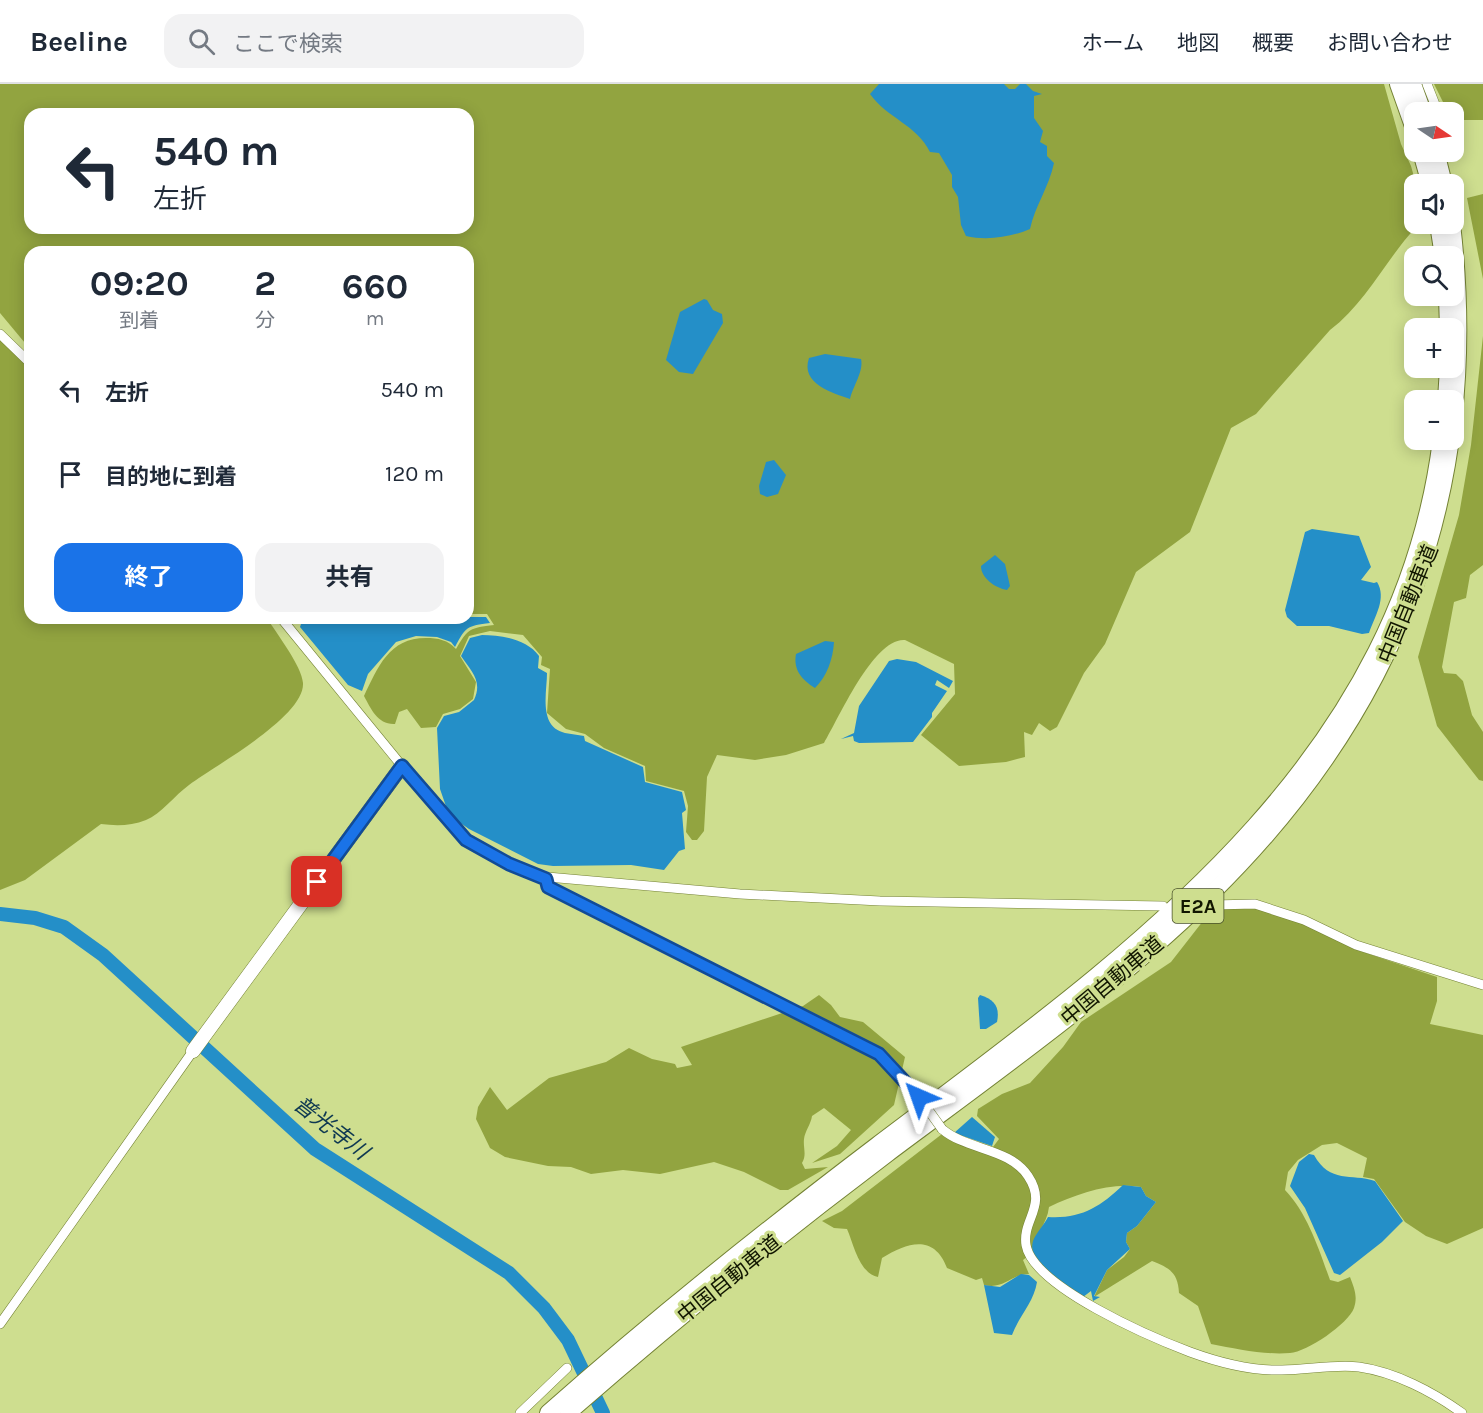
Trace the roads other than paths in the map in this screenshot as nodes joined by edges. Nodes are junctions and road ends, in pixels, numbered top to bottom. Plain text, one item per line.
1 (1398, 84) edge
2 (1413, 84) edge
3 (1426, 84) edge
4 (1404, 102) edge
5 (1419, 102) edge
6 (1434, 102) edge
7 (1453, 234) edge
8 (0, 334) edge
9 (24, 357) edge
10 (1440, 450) edge
11 (286, 624) edge
12 (402, 766) junction
13 (546, 879) junction
14 (1162, 906) dead end
15 (1213, 906) dead end
16 (1483, 985) edge
17 (193, 1051) joint
18 (0, 1324) edge
19 (567, 1368) dead end
20 (600, 1377) junction
21 (571, 1404) edge
22 (520, 1413) edge
23 (548, 1413) edge
24 (1462, 1413) edge

1 - 4 highway
2 - 5 highway
3 - 6 street
7 - 20 highway, 中国自動車道 / E2A
8 - 9 street
10 - 20 highway, 中国自動車道 / E2A
11 - 12 street
12 - 13 street
12 - 17 street
13 - 14 street
13 - 24 street, bridge
15 - 16 street
17 - 18 street
19 - 22 street
20 - 21 highway, 中国自動車道 / E2A
21 - 23 highway, 中国自動車道 / E2A

